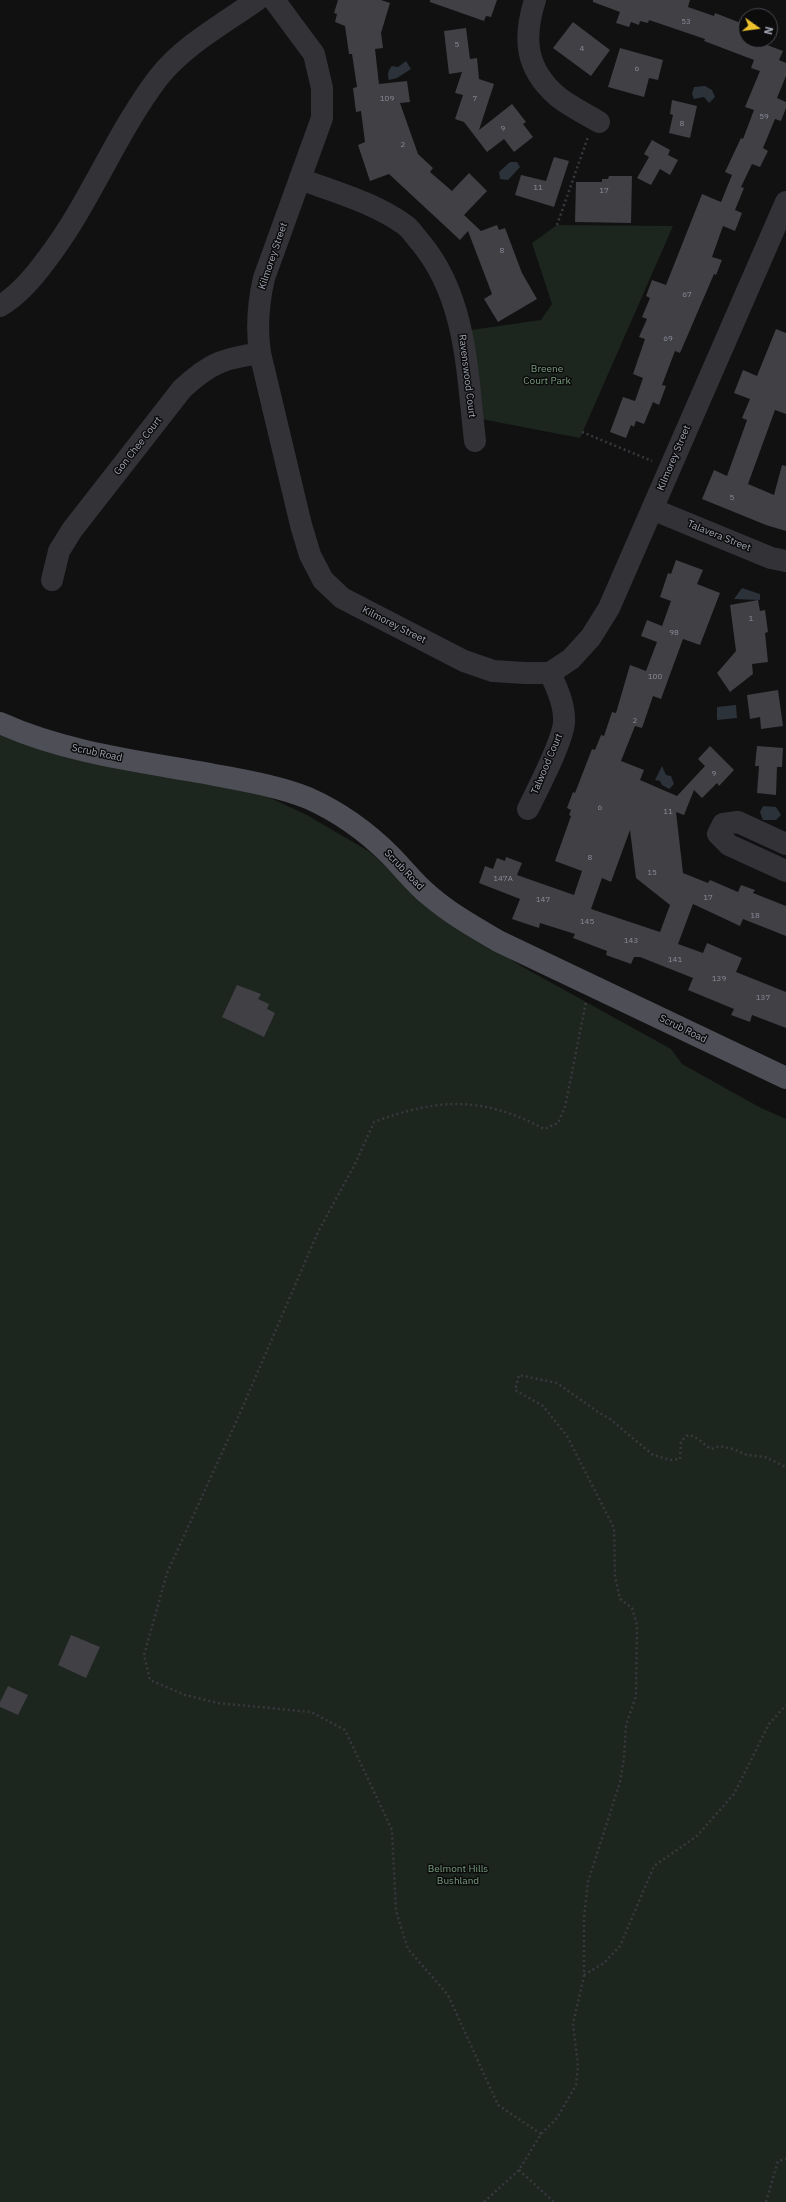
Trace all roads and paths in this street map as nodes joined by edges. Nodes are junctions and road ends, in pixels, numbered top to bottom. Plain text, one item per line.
1 (258, 0) edge
2 (274, 0) edge
3 (535, 0) edge
4 (599, 122) joint
5 (300, 179) junction
6 (786, 202) edge
7 (556, 225) dead end
8 (0, 306) edge
9 (260, 353) junction
10 (582, 432) dead end
11 (475, 442) dead end
12 (670, 468) junction
13 (652, 509) junction
14 (786, 561) edge
15 (52, 580) dead end
16 (550, 673) junction
17 (0, 723) edge
18 (528, 809) dead end
19 (786, 844) edge
20 (784, 866) edge
21 (589, 984) junction
22 (786, 1078) edge
23 (786, 1467) edge
24 (786, 1705) edge
25 (584, 1976) junction
26 (541, 2134) junction
27 (786, 2159) edge
28 (519, 2170) junction
29 (484, 2202) edge
30 (554, 2202) edge
31 (766, 2202) edge

1 - 8 street
2 - 5 street, Kilmorey Street
3 - 4 street
4 - 7 path
5 - 9 street, Kilmorey Street
5 - 11 street, Ravenswood Court
6 - 12 street, Kilmorey Street
9 - 15 street, Gon Chee Court
9 - 16 street, Kilmorey Street
10 - 12 path
12 - 13 street, Kilmorey Street
13 - 14 street, Talavera Street
13 - 16 street, Kilmorey Street
16 - 18 street, Talwood Court
17 - 21 main road, Scrub Road
19 - 20 street
21 - 22 main road, Scrub Road
21 - 26 path
23 - 25 path
24 - 25 path
25 - 26 path
26 - 28 path
27 - 31 path
28 - 29 path
28 - 30 path

